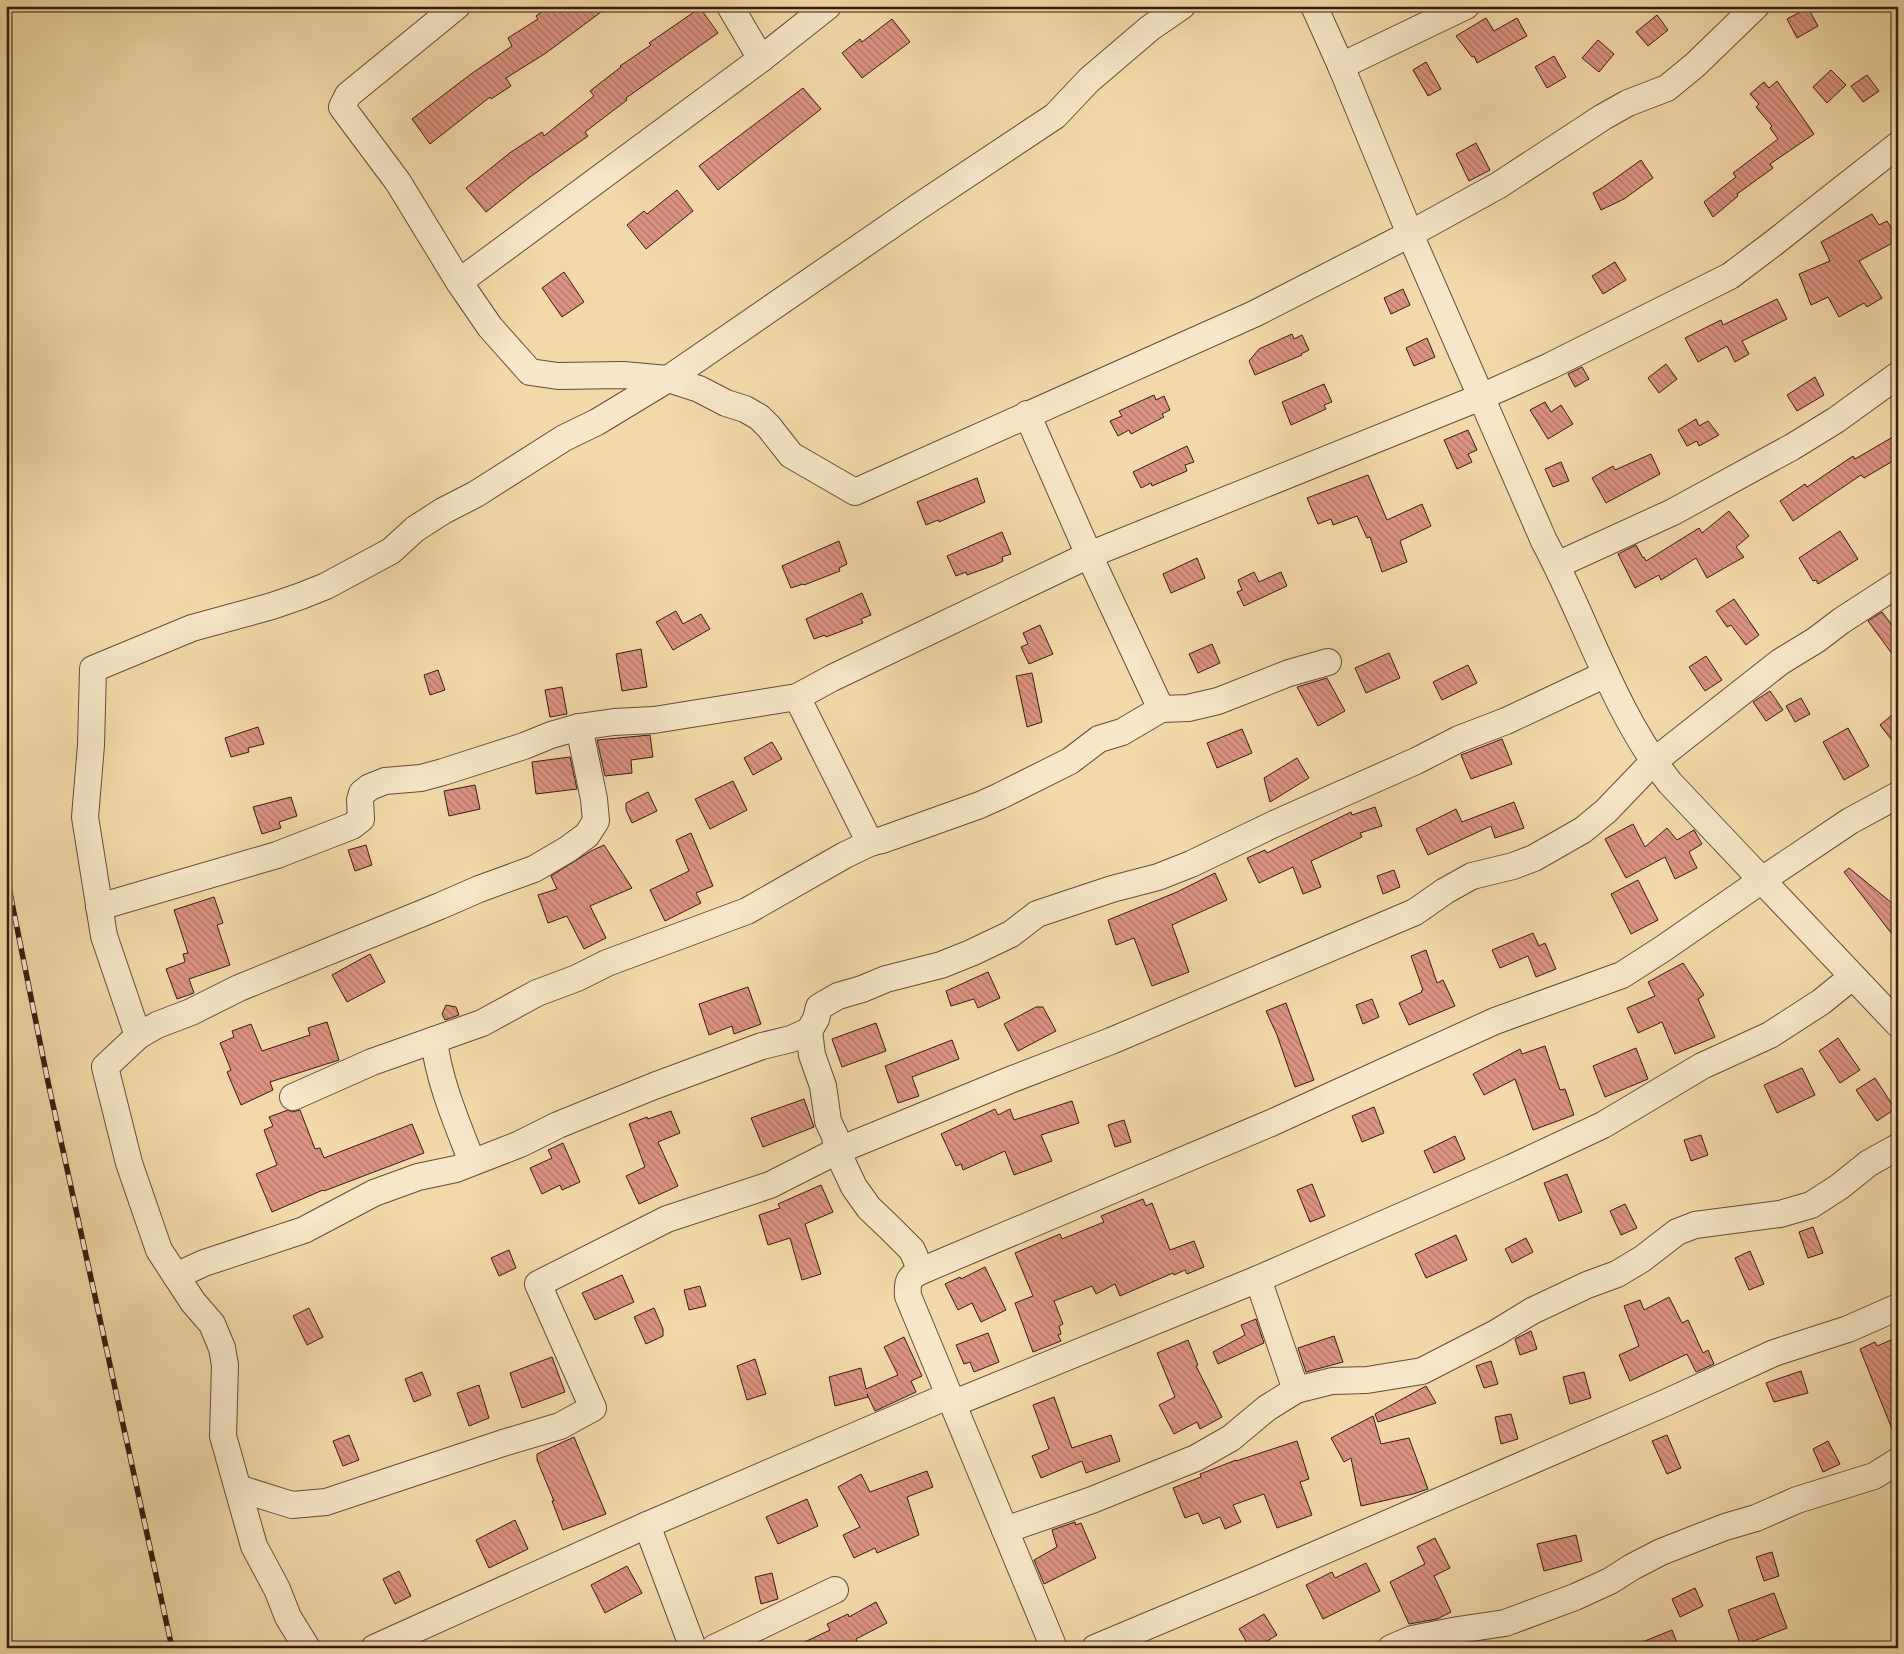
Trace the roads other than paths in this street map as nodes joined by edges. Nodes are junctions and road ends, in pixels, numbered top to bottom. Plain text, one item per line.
1 (457, 6) edge
2 (730, 6) edge
3 (828, 6) edge
4 (1182, 6) edge
5 (1314, 6) edge
6 (1466, 6) edge
7 (1756, 6) edge
8 (761, 59) junction
9 (1341, 66) junction
10 (1898, 145) edge
11 (1410, 234) junction
12 (459, 282) junction
13 (1898, 375) edge
14 (668, 379) junction
15 (1481, 397) junction
16 (1027, 414) junction
17 (1089, 555) junction
18 (1557, 565) junction
19 (1898, 584) edge
20 (1328, 662) dead end
21 (1606, 674) junction
22 (797, 697) junction
23 (1161, 710) junction
24 (579, 727) junction
25 (1654, 762) junction
26 (1898, 795) edge
27 (870, 843) junction
28 (1762, 880) junction
29 (99, 907) junction
30 (1852, 977) junction
31 (1894, 1014) edge
32 (809, 1032) junction
33 (138, 1036) junction
34 (434, 1040) junction
35 (293, 1097) dead end
36 (1898, 1146) edge
37 (837, 1151) junction
38 (472, 1162) junction
39 (921, 1271) junction
40 (176, 1276) junction
41 (1258, 1279) junction
42 (1898, 1307) edge
43 (1296, 1390) junction
44 (950, 1400) junction
45 (1898, 1462) edge
46 (238, 1488) junction
47 (647, 1524) junction
48 (1005, 1530) junction
49 (835, 1590) dead end
50 (307, 1648) edge
51 (374, 1648) edge
52 (693, 1648) edge
53 (714, 1648) edge
54 (1054, 1648) edge
55 (1095, 1648) edge
56 (1391, 1648) edge

1 - 12 street
2 - 8 street
3 - 8 street
4 - 14 street
5 - 9 street
6 - 9 street
7 - 11 street
8 - 12 street
9 - 11 street
10 - 15 street
11 - 15 street
11 - 16 street
12 - 14 street
13 - 18 street
14 - 16 street
14 - 29 street
15 - 17 street
15 - 18 street
16 - 17 street
17 - 22 street
17 - 23 street
18 - 21 street
19 - 25 street
20 - 23 street
21 - 25 street
21 - 32 street
22 - 24 street
22 - 27 street
23 - 27 street
24 - 29 street
24 - 33 street
25 - 28 street
25 - 37 street
26 - 28 street
27 - 34 street
28 - 30 street
28 - 39 street
29 - 33 street
30 - 31 street
30 - 41 street
32 - 37 street
32 - 38 street
33 - 40 street
34 - 35 street
34 - 38 street
36 - 43 street
37 - 39 street
37 - 46 street
38 - 40 street
39 - 44 street
40 - 46 street
41 - 43 street
41 - 44 street
42 - 55 street
43 - 48 street
44 - 47 street
44 - 48 street
45 - 56 street
46 - 50 street
47 - 51 street
47 - 52 street
48 - 54 street
49 - 53 street

